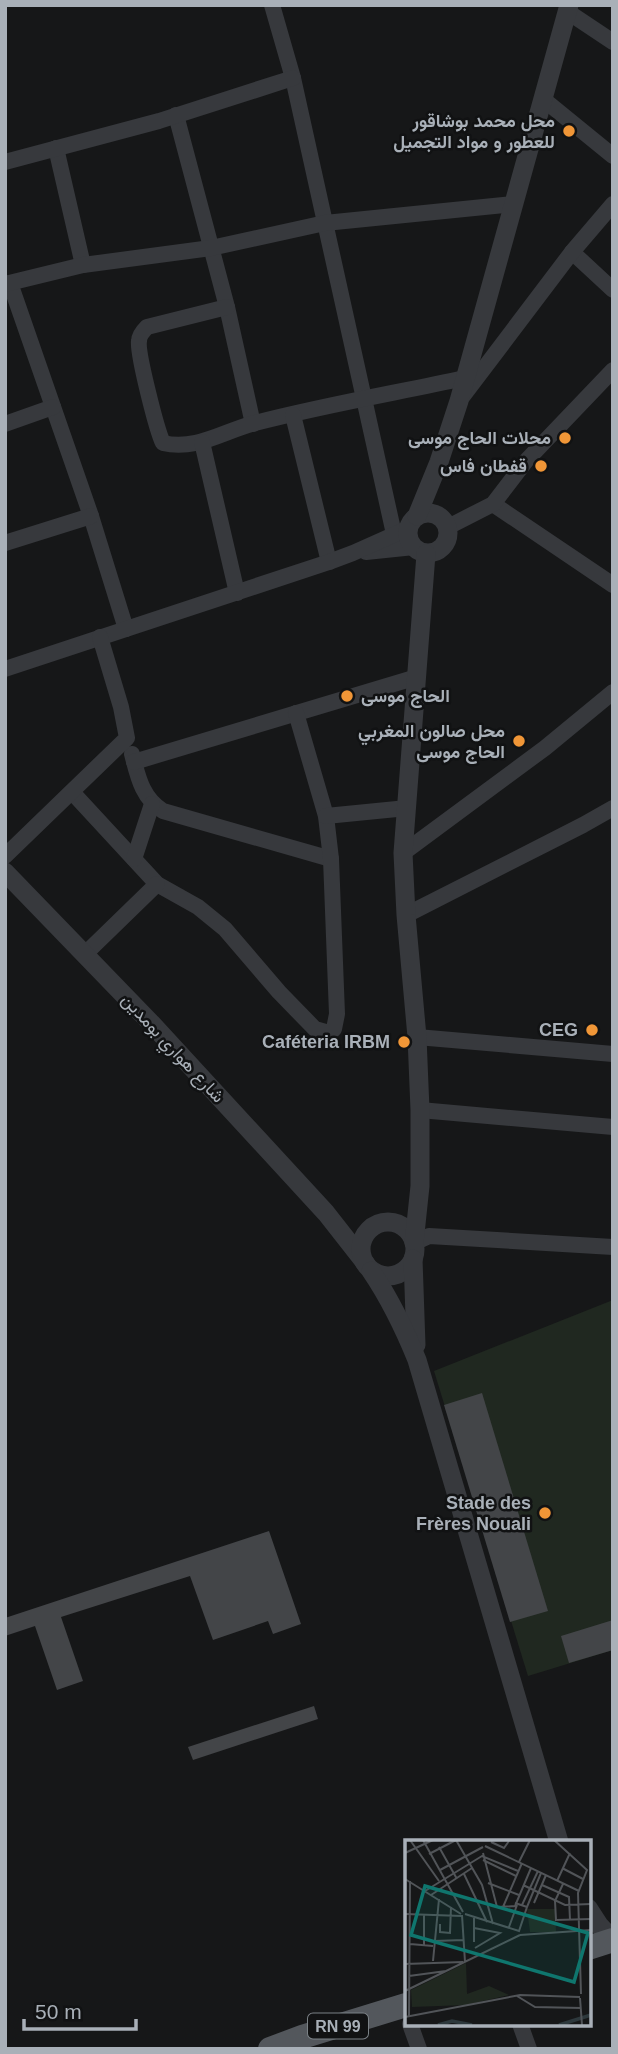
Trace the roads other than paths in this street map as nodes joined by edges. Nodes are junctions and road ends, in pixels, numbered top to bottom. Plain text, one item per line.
1 (272, 5) edge
2 (568, 8) edge
3 (613, 42) edge
4 (293, 78) junction
5 (543, 99) junction
6 (176, 115) junction
7 (56, 148) junction
8 (613, 156) edge
9 (5, 162) edge
10 (514, 204) junction
11 (613, 204) edge
12 (325, 223) junction
13 (211, 248) junction
14 (572, 252) junction
15 (83, 265) junction
16 (8, 283) edge
17 (613, 290) edge
18 (227, 307) junction
19 (613, 370) edge
20 (465, 378) junction
21 (363, 400) junction
22 (459, 401) junction
23 (53, 407) junction
24 (293, 415) junction
25 (5, 424) edge
26 (253, 424) junction
27 (202, 442) junction
28 (439, 462) junction
29 (493, 505) junction
30 (91, 516) junction
31 (444, 522) junction
32 (407, 526) junction
33 (5, 543) edge
34 (420, 550) junction
35 (354, 553) junction
36 (329, 562) junction
37 (613, 585) edge
38 (237, 593) junction
39 (126, 629) junction
40 (100, 637) junction
41 (5, 669) edge
42 (417, 677) junction
43 (613, 692) edge
44 (296, 713) junction
45 (127, 738) junction
46 (134, 762) junction
47 (72, 792) junction
48 (152, 804) junction
49 (407, 808) junction
50 (613, 808) edge
51 (326, 816) junction
52 (403, 853) junction
53 (5, 856) edge
54 (134, 859) junction
55 (331, 859) junction
56 (5, 872) edge
57 (157, 884) junction
58 (406, 915) junction
59 (85, 954) junction
60 (417, 1037) junction
61 (613, 1054) edge
62 (420, 1110) junction
63 (613, 1127) edge
64 (420, 1186) junction
65 (376, 1226) junction
66 (339, 1227) junction
67 (613, 1247) edge
68 (414, 1251) junction
69 (368, 1267) junction
70 (417, 1360) junction
71 (558, 1840) edge
72 (590, 1911) edge
73 (613, 1940) edge
74 (590, 1947) edge
75 (405, 2013) edge
76 (412, 2026) edge
77 (521, 2026) edge
78 (304, 2043) edge
79 (270, 2049) edge
80 (419, 2049) edge
81 (529, 2049) edge

1 - 4 street
2 - 3 street
2 - 5 street
4 - 6 street
4 - 12 street
5 - 8 street
5 - 10 street
6 - 7 street
6 - 13 street
7 - 9 street
7 - 15 street
10 - 12 street
10 - 20 street
11 - 14 street
12 - 13 street
12 - 21 street
13 - 15 street
13 - 18 street
14 - 17 street
14 - 22 street
15 - 16 street
16 - 23 street
18 - 26 street
18 - 27 street
19 - 29 street
20 - 21 street
20 - 22 street
21 - 24 street
21 - 32 street
22 - 28 street
23 - 25 street
23 - 30 street
24 - 26 street
24 - 36 street
26 - 27 street
27 - 38 street
28 - 31 street
28 - 32 street
29 - 31 street
29 - 37 street
30 - 33 street
30 - 39 street
31 - 32 street
31 - 34 street
32 - 34 street
32 - 35 street
34 - 35 street
34 - 42 street
35 - 36 street
36 - 38 street
38 - 39 street
39 - 40 street
40 - 41 street
40 - 45 street
42 - 44 street
42 - 49 street
43 - 52 street
44 - 46 street
44 - 51 street
45 - 46 street
45 - 47 street
46 - 48 street
47 - 53 street
47 - 54 street
48 - 54 street
48 - 55 street
49 - 51 street
49 - 52 street
50 - 58 street
51 - 55 street
52 - 58 street
54 - 57 street
55 - 57 street
56 - 59 street, شارع هواري بومدين
57 - 59 street
58 - 60 street
59 - 66 street, شارع هواري بومدين
60 - 61 street
60 - 62 street
62 - 63 street
62 - 64 street
64 - 65 street
64 - 68 street
65 - 66 street
65 - 68 street
65 - 69 street
66 - 69 street, شارع هواري بومدين
67 - 68 street
68 - 69 street
68 - 70 street
69 - 70 street, شارع هواري بومدين
70 - 71 street
72 - 73 street
73 - 74 main road
75 - 78 main road, RN 99
76 - 80 street
77 - 81 street
78 - 79 main road, RN 99

